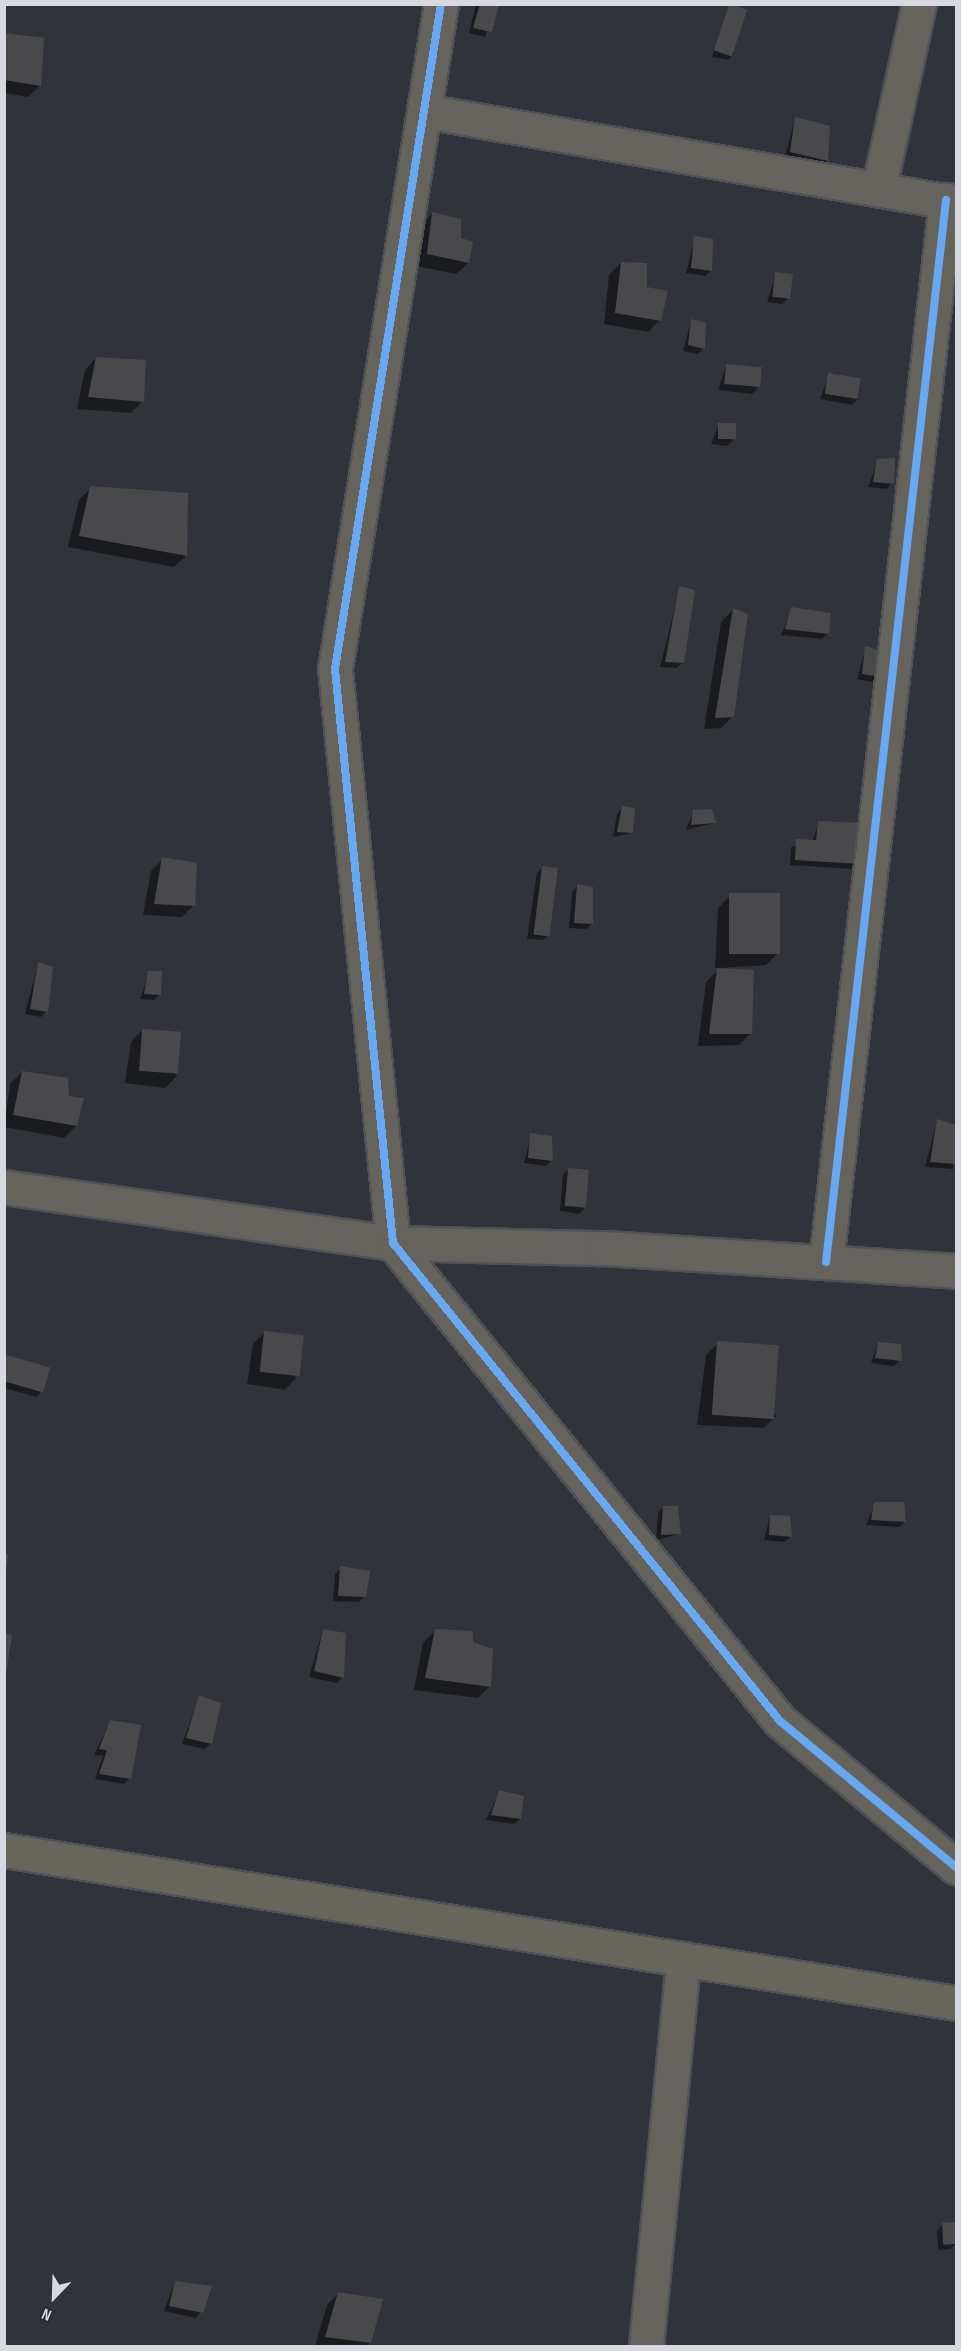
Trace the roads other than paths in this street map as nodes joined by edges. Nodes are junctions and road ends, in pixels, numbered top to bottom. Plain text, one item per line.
1 (441, 4) edge
2 (919, 4) edge
3 (424, 111) junction
4 (879, 187) junction
5 (951, 202) edge
6 (4, 1187) edge
7 (393, 1243) junction
8 (826, 1262) junction
9 (957, 1271) edge
10 (4, 1850) edge
11 (957, 1867) edge
12 (683, 1959) junction
13 (957, 2003) edge
14 (646, 2346) edge

1 - 3 street
2 - 4 street
3 - 4 street
3 - 7 street
4 - 5 street
5 - 8 street
6 - 7 street
7 - 8 street
7 - 11 street
8 - 9 street
10 - 12 main road
12 - 13 main road
12 - 14 street

